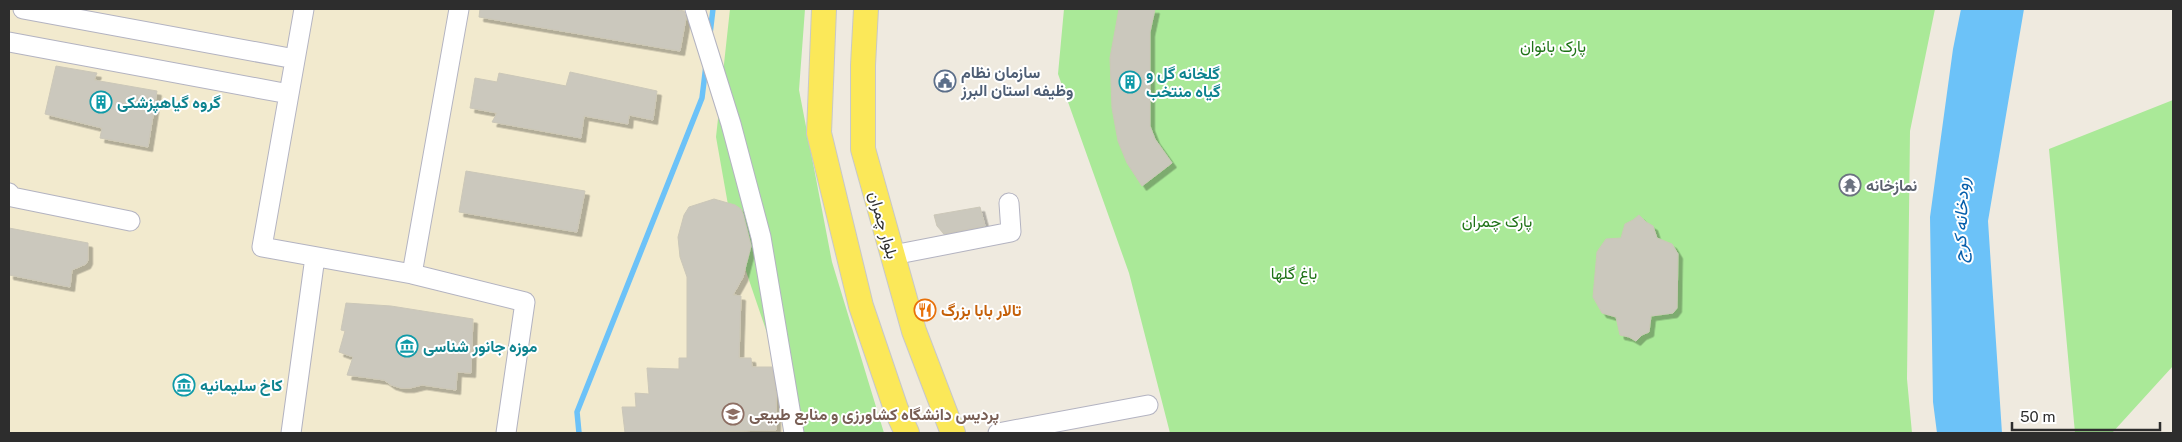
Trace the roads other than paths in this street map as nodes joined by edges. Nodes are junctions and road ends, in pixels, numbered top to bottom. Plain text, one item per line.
1 (23, 9) edge
2 (304, 9) edge
3 (459, 9) edge
4 (695, 9) edge
5 (824, 9) edge
6 (866, 9) edge
7 (9, 42) edge
8 (295, 59) junction
9 (289, 94) junction
10 (9, 193) edge
11 (1008, 203) dead end
12 (130, 221) dead end
13 (893, 255) junction
14 (316, 257) junction
15 (412, 274) junction
16 (1148, 405) dead end
17 (291, 433) edge
18 (506, 433) edge
19 (794, 433) edge
20 (907, 433) edge
21 (953, 433) edge
22 (998, 433) edge

1 - 8 street
2 - 8 street
3 - 15 street
4 - 19 street
5 - 20 main road
6 - 13 main road, بلوار چمران
7 - 9 street
8 - 9 street
9 - 14 street
10 - 12 street
11 - 13 street
13 - 21 main road, بلوار چمران
14 - 15 street
14 - 17 street
15 - 18 street
16 - 22 street

